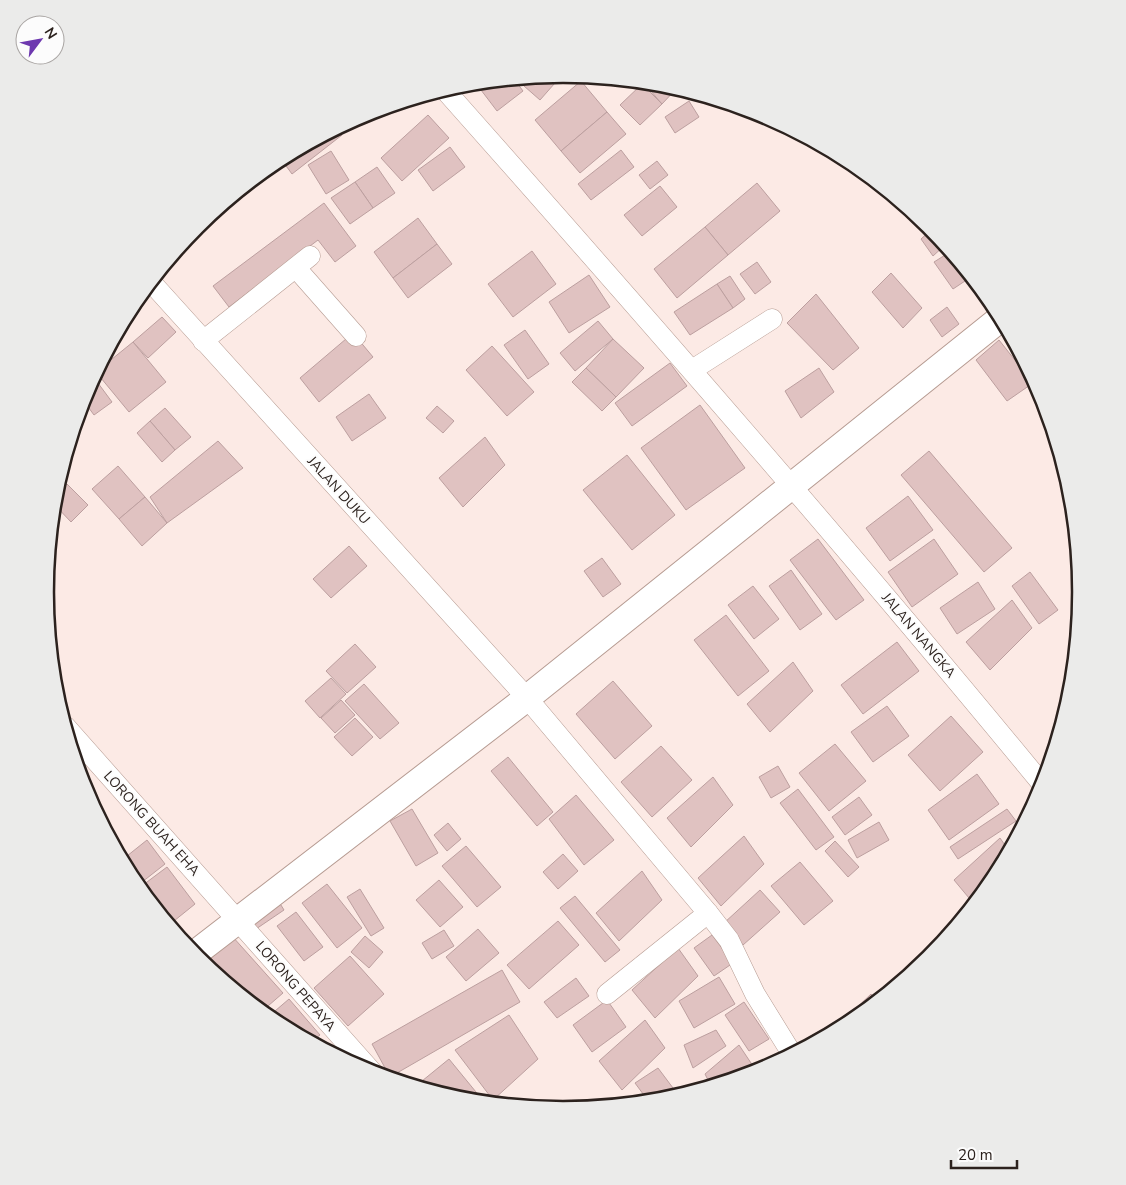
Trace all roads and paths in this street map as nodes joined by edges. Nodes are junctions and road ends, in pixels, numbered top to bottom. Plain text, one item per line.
1 (451, 96) edge
2 (156, 287) edge
3 (772, 319) dead end
4 (995, 323) edge
5 (356, 336) dead end
6 (203, 341) junction
7 (692, 370) junction
8 (793, 487) junction
9 (527, 698) junction
10 (75, 737) edge
11 (1037, 777) edge
12 (708, 913) junction
13 (239, 920) junction
14 (200, 950) edge
15 (607, 994) dead end
16 (789, 1049) edge
17 (360, 1059) edge

1 - 7 street, JALAN NANGKA
2 - 6 street, JALAN DUKU
3 - 7 street
4 - 8 street
5 - 6 street
6 - 9 street, JALAN DUKU
7 - 8 street, JALAN NANGKA
8 - 9 street
8 - 11 street, JALAN NANGKA
9 - 12 street, JALAN DUKU
9 - 13 street
10 - 13 street, LORONG BUAH EHA
12 - 15 street
12 - 16 street, JALAN DUKU
13 - 14 street
13 - 17 street, LORONG PEPAYA

